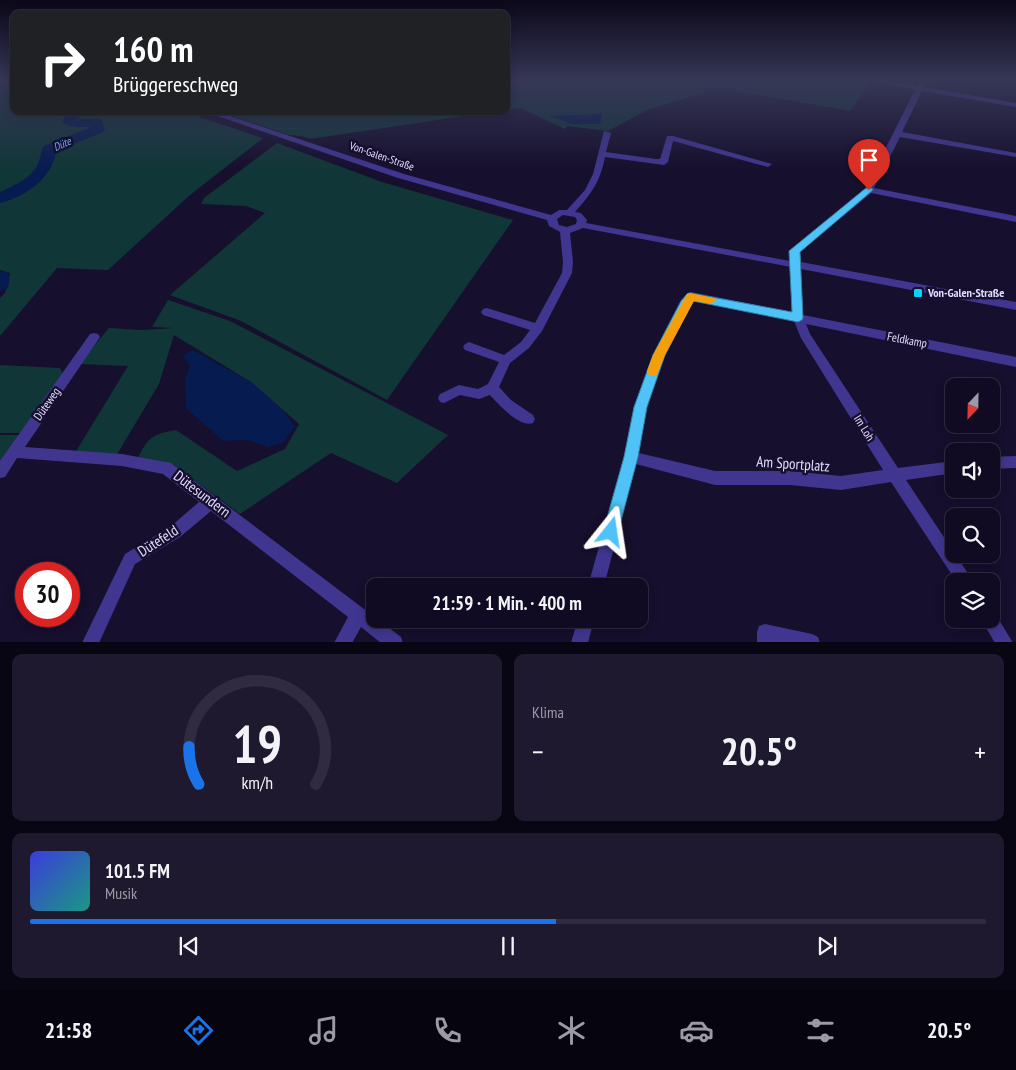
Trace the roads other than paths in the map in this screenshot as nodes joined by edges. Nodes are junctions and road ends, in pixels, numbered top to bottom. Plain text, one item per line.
1 (908, 110) edge
2 (219, 115) edge
3 (607, 133) dead end
4 (897, 134) junction
5 (601, 155) junction
6 (1016, 155) edge
7 (768, 164) dead end
8 (869, 190) junction
9 (570, 212) junction
10 (552, 218) junction
11 (1016, 219) edge
12 (582, 225) junction
13 (564, 231) junction
14 (794, 264) junction
15 (1016, 306) edge
16 (487, 312) dead end
17 (798, 318) junction
18 (538, 328) junction
19 (94, 337) dead end
20 (469, 347) dead end
21 (506, 360) junction
22 (1016, 362) edge
23 (492, 388) junction
24 (444, 398) dead end
25 (528, 418) dead end
26 (14, 452) junction
27 (631, 457) junction
28 (1016, 462) edge
29 (1000, 463) edge
30 (945, 468) edge
31 (0, 472) edge
32 (894, 475) junction
33 (211, 501) junction
34 (960, 573) edge
35 (598, 578) edge
36 (359, 615) junction
37 (583, 628) edge
38 (995, 628) edge
39 (90, 642) edge
40 (342, 642) edge
41 (395, 642) edge
42 (579, 642) edge
43 (766, 642) edge
44 (812, 642) edge
45 (1005, 642) edge

1 - 4 street
2 - 10 street, Von-Galen-Straße
3 - 5 street
4 - 6 street
4 - 8 street
5 - 7 street
5 - 9 street
8 - 11 street
8 - 14 street
9 - 10 street
9 - 12 street
10 - 13 street
12 - 13 street
12 - 14 street
13 - 18 street
14 - 15 street
14 - 17 street, Im Loh
16 - 18 street
17 - 22 street, Feldkamp
17 - 27 street, Feldkamp
17 - 32 street, Im Loh
18 - 21 street
19 - 26 street, Düteweg
20 - 21 street
21 - 23 street
23 - 24 street
23 - 25 street
26 - 31 street, Düteweg
26 - 33 street, Dütesundern
27 - 32 street, Am Sportplatz
27 - 35 street
28 - 29 street
30 - 32 street, Am Sportplatz
32 - 34 street, Im Loh
33 - 36 street, Dütesundern
33 - 39 street, Dütefeld
36 - 40 street
36 - 41 street, Dütesundern
37 - 42 street
38 - 45 street
43 - 44 street

